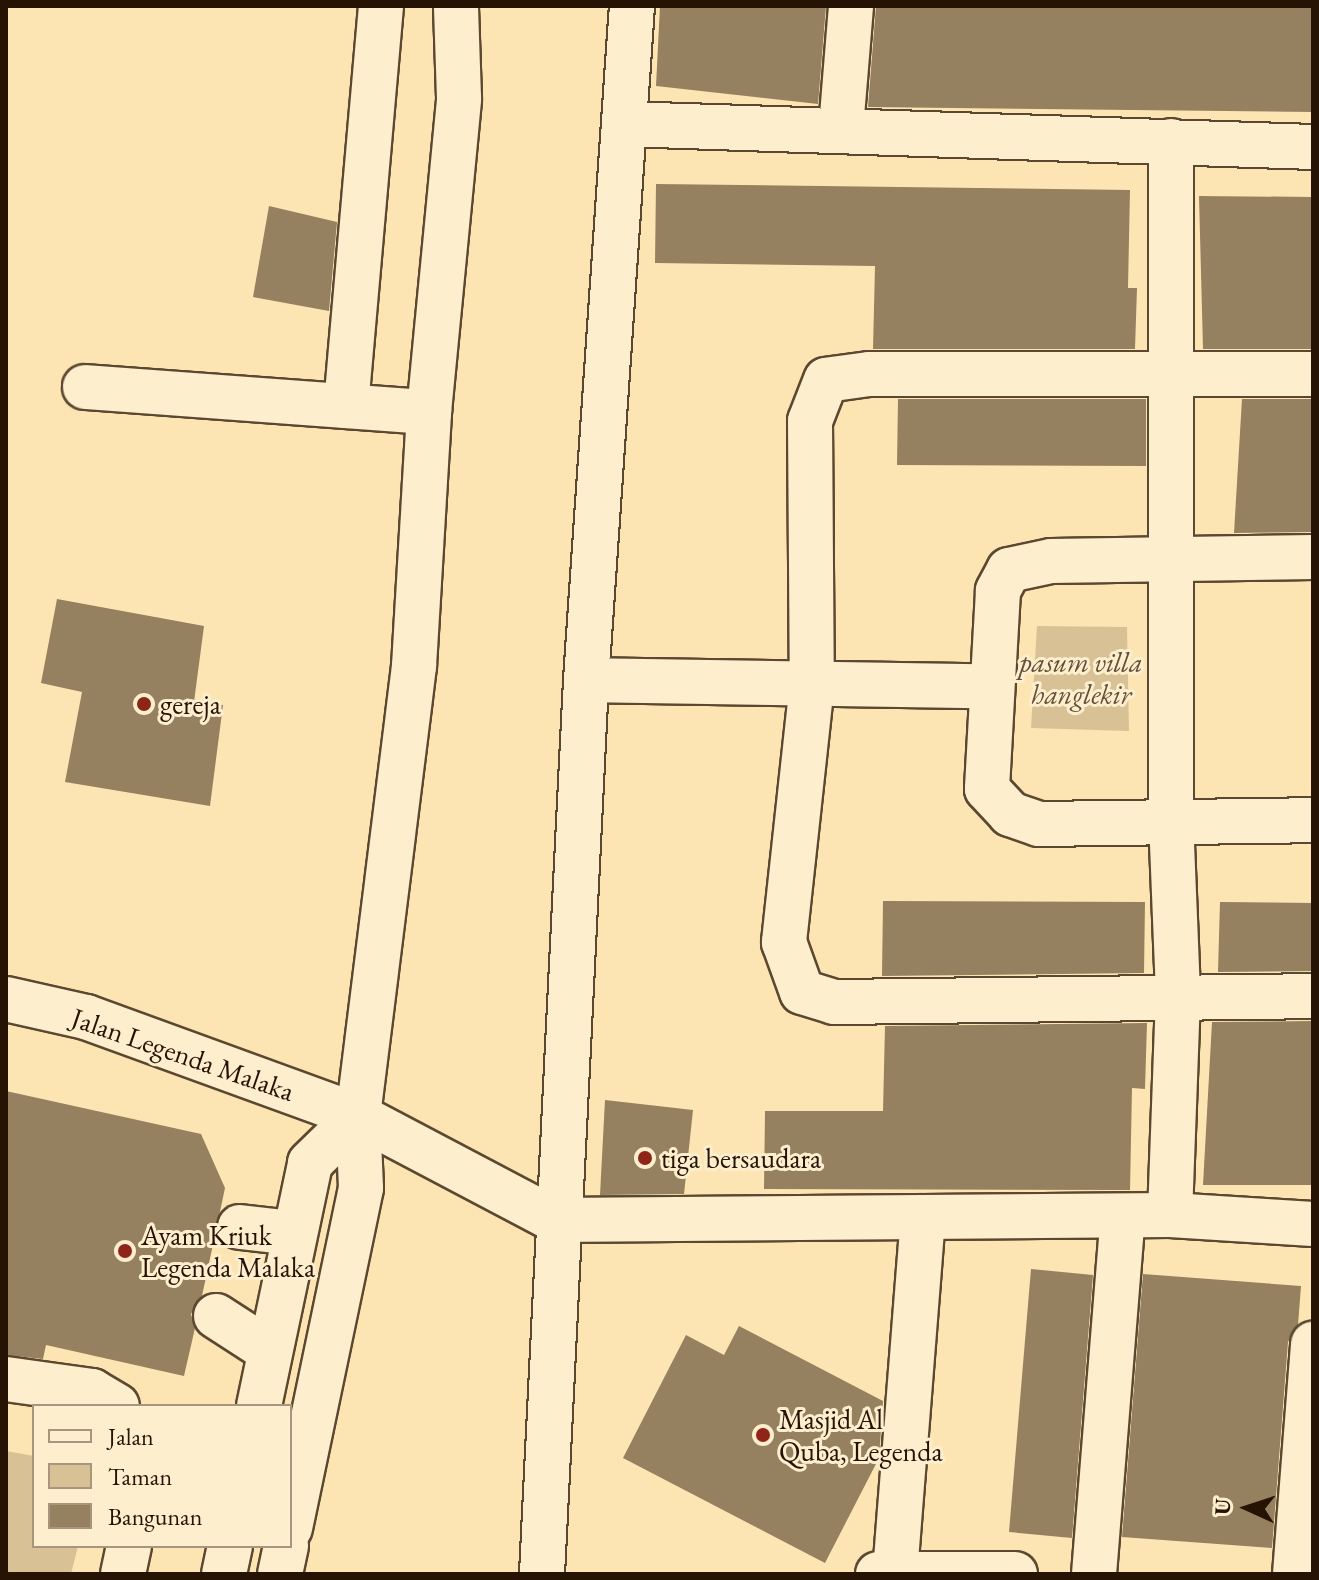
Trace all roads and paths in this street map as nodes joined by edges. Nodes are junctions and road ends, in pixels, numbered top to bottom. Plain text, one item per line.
1 (381, 6) edge
2 (456, 6) edge
3 (632, 6) edge
4 (851, 6) edge
5 (624, 124) junction
6 (841, 128) junction
7 (1171, 141) junction
8 (1313, 147) edge
9 (1313, 374) edge
10 (1175, 376) junction
11 (85, 387) dead end
12 (346, 406) junction
13 (429, 412) junction
14 (1313, 557) edge
15 (1174, 560) junction
16 (586, 680) junction
17 (812, 684) junction
18 (990, 686) junction
19 (1313, 820) edge
20 (1171, 821) junction
21 (1178, 993) junction
22 (1313, 996) edge
23 (6, 999) edge
24 (358, 1116) junction
25 (1170, 1215) junction
26 (1123, 1216) junction
27 (923, 1217) junction
28 (555, 1220) junction
29 (1313, 1224) edge
30 (240, 1227) dead end
31 (293, 1233) junction
32 (216, 1316) dead end
33 (1313, 1344) edge
34 (270, 1351) junction
35 (6, 1379) edge
36 (114, 1404) edge
37 (259, 1404) edge
38 (292, 1518) edge
39 (129, 1548) edge
40 (230, 1548) edge
41 (286, 1548) edge
42 (923, 1573) edge
43 (123, 1574) edge
44 (224, 1574) edge
45 (280, 1574) edge
46 (542, 1574) edge
47 (878, 1574) edge
48 (1015, 1574) edge
49 (1094, 1574) edge
50 (1295, 1574) edge

1 - 12 street
2 - 13 street
3 - 5 street
4 - 6 street
5 - 6 street
5 - 16 street
6 - 7 street
7 - 8 street
7 - 10 street
9 - 10 street
10 - 15 street
10 - 17 street
11 - 12 street
12 - 13 street
13 - 24 street
14 - 15 street
15 - 18 street
15 - 20 street
16 - 17 street
16 - 28 street
17 - 18 street
17 - 21 street
18 - 20 street
19 - 20 street
20 - 21 street
21 - 22 street
21 - 25 street
23 - 24 street, Jalan Legenda Malaka
24 - 28 street, Jalan Legenda Malaka
24 - 31 street
24 - 38 street
25 - 26 street
25 - 29 street
26 - 27 street
26 - 49 street
27 - 28 street
27 - 42 street
28 - 46 street
30 - 31 street
31 - 34 street
32 - 34 street
33 - 50 street
34 - 37 street
35 - 36 street
39 - 43 street
40 - 44 street
41 - 45 street
42 - 47 street
42 - 48 street

